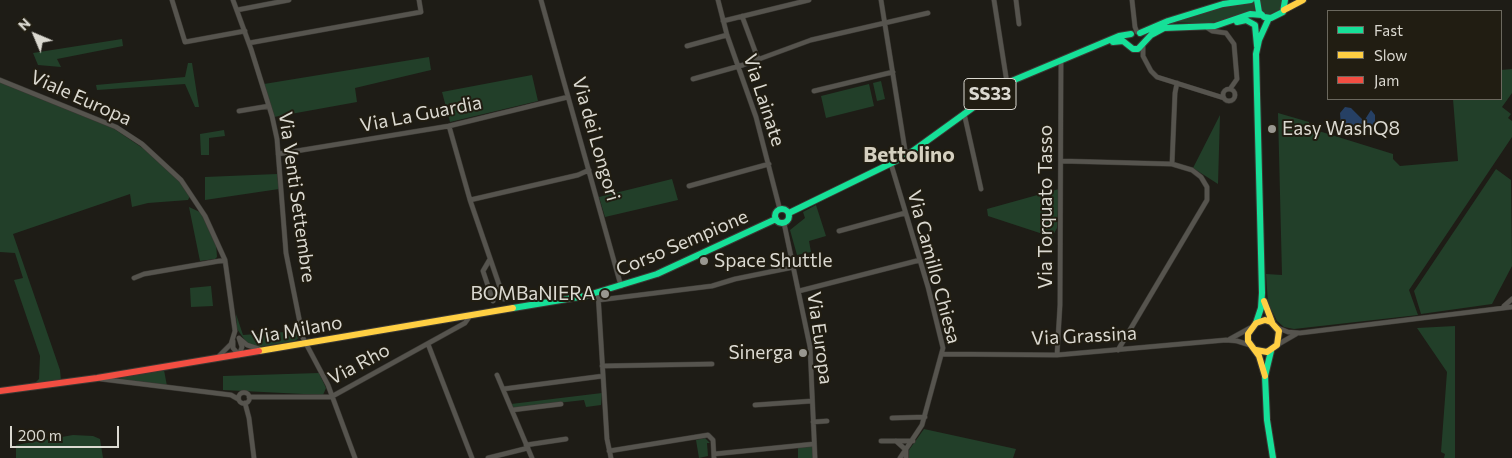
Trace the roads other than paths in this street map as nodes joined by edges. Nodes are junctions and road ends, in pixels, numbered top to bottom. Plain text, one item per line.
1 (172, 0) edge
2 (232, 0) edge
3 (289, 0) edge
4 (418, 0) edge
5 (541, 0) edge
6 (718, 0) edge
7 (809, 0) edge
8 (881, 0) edge
9 (994, 0) edge
10 (1016, 0) edge
11 (1132, 0) edge
12 (1235, 0) edge
13 (1251, 0) edge
14 (1256, 0) edge
15 (1285, 0) edge
16 (1300, 1) edge
17 (1221, 2) edge
18 (237, 10) junction
19 (1284, 10) junction
20 (928, 13) dead end
21 (742, 16) junction
22 (1265, 16) junction
23 (723, 21) junction
24 (885, 23) junction
25 (1020, 24) dead end
26 (1218, 26) junction
27 (1204, 27) junction
28 (245, 31) junction
29 (1135, 32) junction
30 (727, 35) junction
31 (249, 43) junction
32 (1128, 44) junction
33 (1144, 45) junction
34 (687, 46) dead end
35 (1257, 46) junction
36 (1091, 49) junction
37 (1135, 49) junction
38 (1143, 56) junction
39 (758, 59) junction
40 (1061, 60) junction
41 (738, 66) junction
42 (893, 72) junction
43 (693, 79) dead end
44 (0, 80) edge
45 (1007, 83) junction
46 (1177, 84) junction
47 (1228, 90) junction
48 (814, 91) dead end
49 (1213, 94) junction
50 (568, 97) junction
51 (1224, 98) junction
52 (269, 106) junction
53 (239, 111) dead end
54 (964, 113) junction
55 (449, 126) junction
56 (278, 154) junction
57 (906, 156) junction
58 (1062, 161) junction
59 (768, 164) junction
60 (890, 164) junction
61 (1172, 164) junction
62 (588, 170) junction
63 (578, 175) junction
64 (590, 177) junction
65 (690, 186) dead end
66 (981, 189) dead end
67 (470, 200) junction
68 (780, 210) junction
69 (789, 213) junction
70 (905, 213) junction
71 (776, 220) junction
72 (784, 223) junction
73 (839, 232) dead end
74 (490, 259) junction
75 (225, 260) junction
76 (920, 260) junction
77 (794, 267) junction
78 (134, 278) dead end
79 (621, 286) junction
80 (799, 291) junction
81 (1262, 293) junction
82 (598, 296) junction
83 (504, 299) dead end
84 (1512, 299) edge
85 (494, 301) dead end
86 (1512, 307) edge
87 (1488, 309) junction
88 (470, 316) junction
89 (1253, 325) junction
90 (1275, 325) junction
91 (1300, 333) junction
92 (236, 338) junction
93 (1226, 340) junction
94 (306, 343) junction
95 (428, 344) junction
96 (1277, 345) junction
97 (1253, 348) junction
98 (264, 350) junction
99 (1118, 350) junction
100 (1271, 350) junction
101 (942, 354) junction
102 (1057, 354) junction
103 (239, 355) junction
104 (216, 358) junction
105 (712, 364) dead end
106 (602, 366) junction
107 (497, 375) dead end
108 (603, 376) junction
109 (1264, 376) junction
110 (97, 378) junction
111 (503, 389) junction
112 (0, 391) edge
113 (249, 397) junction
114 (330, 397) junction
115 (238, 398) junction
116 (812, 401) junction
117 (244, 403) junction
118 (561, 404) dead end
119 (755, 405) dead end
120 (512, 410) junction
121 (925, 416) junction
122 (892, 418) dead end
123 (827, 421) dead end
124 (813, 422) junction
125 (566, 439) dead end
126 (880, 441) dead end
127 (896, 441) junction
128 (913, 441) junction
129 (814, 444) junction
130 (527, 446) junction
131 (906, 450) junction
132 (609, 451) junction
133 (714, 456) edge
134 (254, 458) edge
135 (355, 458) edge
136 (472, 458) edge
137 (488, 458) edge
138 (532, 458) edge
139 (611, 458) edge
140 (815, 458) edge
141 (900, 458) edge
142 (906, 458) edge
143 (1274, 458) edge

1 - 28 street
2 - 18 street, Via Venti Settembre
3 - 18 street
4 - 31 street
5 - 50 street, Via dei Longori
6 - 23 street, Via Lainate
7 - 21 street
8 - 24 street
9 - 45 street
10 - 25 street
11 - 29 street
12 - 17 main road
13 - 17 main road
14 - 22 main road
15 - 16 main road
15 - 19 main road
16 - 19 main road
17 - 29 main road
18 - 28 street, Via Venti Settembre
19 - 22 main road
20 - 24 street
21 - 23 street
21 - 39 street
22 - 26 main road
22 - 35 main road
23 - 30 street, Via Lainate
24 - 39 street
24 - 42 street
26 - 27 main road
26 - 35 main road
27 - 33 main road
27 - 47 street
28 - 31 street, Via Venti Settembre
29 - 32 main road
29 - 33 main road
29 - 36 main road
30 - 34 street
30 - 41 street, Via Lainate
31 - 52 street, Via Venti Settembre
32 - 36 main road
32 - 37 main road
33 - 37 main road
33 - 38 street
35 - 81 main road
36 - 40 main road, SS33
37 - 38 street
38 - 46 street
39 - 41 street
40 - 45 main road, SS33
40 - 58 street, Via Torquato Tasso
41 - 43 street
41 - 59 street, Via Lainate
42 - 48 street
42 - 57 street
44 - 75 street, Viale Europa
45 - 54 main road, SS33
46 - 49 street
46 - 61 street
47 - 49 street
47 - 51 street
47 - 51 street
49 - 51 street
50 - 55 street, Via La Guardia
50 - 62 street, Via dei Longori
52 - 53 street
52 - 56 street, Via Venti Settembre
54 - 57 main road, SS33
54 - 66 street
55 - 56 street, Via La Guardia
55 - 67 street
56 - 94 street, Via Venti Settembre
57 - 60 main road, SS33
58 - 61 street
58 - 102 street, Via Torquato Tasso
59 - 65 street
59 - 68 street, Via Lainate
60 - 69 main road, SS33
60 - 70 street, Via Camillo Chiesa
61 - 99 street
62 - 63 street
62 - 64 street, Via dei Longori
63 - 64 street
63 - 67 street
64 - 79 street, Via dei Longori
67 - 74 street
68 - 69 main road
68 - 71 main road
69 - 72 main road
70 - 73 street
70 - 76 street, Via Camillo Chiesa
71 - 72 main road
71 - 79 main road, Corso Sempione
72 - 77 street, Via Europa
74 - 83 street
74 - 85 street
75 - 78 street
75 - 92 street, Viale Europa
76 - 80 street
76 - 101 street, Via Camillo Chiesa
77 - 80 street, Via Europa
77 - 82 street
79 - 82 main road, Corso Sempione
80 - 116 street, Via Europa
81 - 89 main road
81 - 90 main road
82 - 88 main road, Via Milano
82 - 106 street
84 - 87 street
86 - 87 street
87 - 91 street
88 - 94 main road, Via Milano
88 - 95 street, Via Rho
89 - 90 main road
89 - 93 street, Via Grassina
89 - 97 main road
90 - 91 street
90 - 96 main road
91 - 96 street
92 - 98 street
92 - 103 street, Viale Europa
92 - 103 street
92 - 104 street
93 - 97 street, Via Grassina
93 - 99 street, Via Grassina
94 - 98 main road, Via Milano
94 - 114 street, Via Venti Settembre
95 - 114 street, Via Rho
95 - 136 street
96 - 100 main road
97 - 100 main road
97 - 109 main road
98 - 103 main road, Via Milano
99 - 102 street, Via Grassina
100 - 109 main road
101 - 102 street, Via Grassina
101 - 121 street, Via Camillo Chiesa
103 - 104 main road, Via Milano
104 - 110 main road, Via Milano
105 - 106 street
106 - 108 street
107 - 111 street
108 - 111 street
108 - 132 street
109 - 143 main road
110 - 112 main road, Via Milano
110 - 115 street, Via Rho
111 - 120 street
113 - 114 street, Via Rho
113 - 115 street, Via Rho
113 - 117 street
114 - 135 street, Via Venti Settembre
115 - 117 street, Via Rho
116 - 119 street
116 - 124 street, Via Europa
117 - 134 street
118 - 120 street
120 - 130 street
121 - 122 street
121 - 128 street, Via Camillo Chiesa
123 - 124 street
124 - 129 street, Via Europa
125 - 130 street
126 - 127 street
127 - 128 street
127 - 131 street
128 - 131 street, Via Camillo Chiesa
129 - 133 street
129 - 140 street, Via Europa
130 - 137 street
130 - 138 street
131 - 141 street, Via Camillo Chiesa
131 - 142 street
132 - 133 street
132 - 139 street

